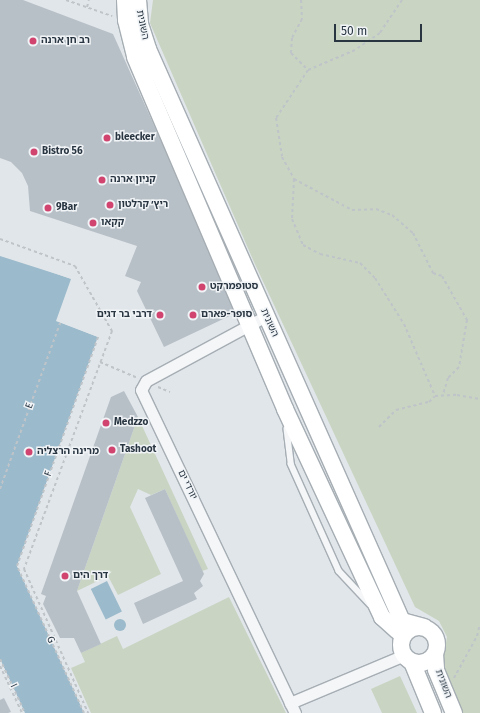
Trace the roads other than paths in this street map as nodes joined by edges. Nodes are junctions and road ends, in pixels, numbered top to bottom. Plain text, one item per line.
1 (125, 0) edge
2 (138, 0) edge
3 (266, 316) junction
4 (250, 324) junction
5 (424, 627) junction
6 (403, 636) junction
7 (435, 654) junction
8 (408, 658) junction
9 (293, 708) edge
10 (433, 713) edge
11 (454, 713) edge

1 - 4 street, השונית
2 - 3 street, השונית
3 - 4 street, יורדי ים
3 - 5 street, השונית
4 - 6 street, השונית
4 - 9 street, יורדי ים
5 - 6 street
5 - 7 street
6 - 8 street
7 - 8 street
7 - 11 street, השונית
8 - 9 street
8 - 10 street, השונית

